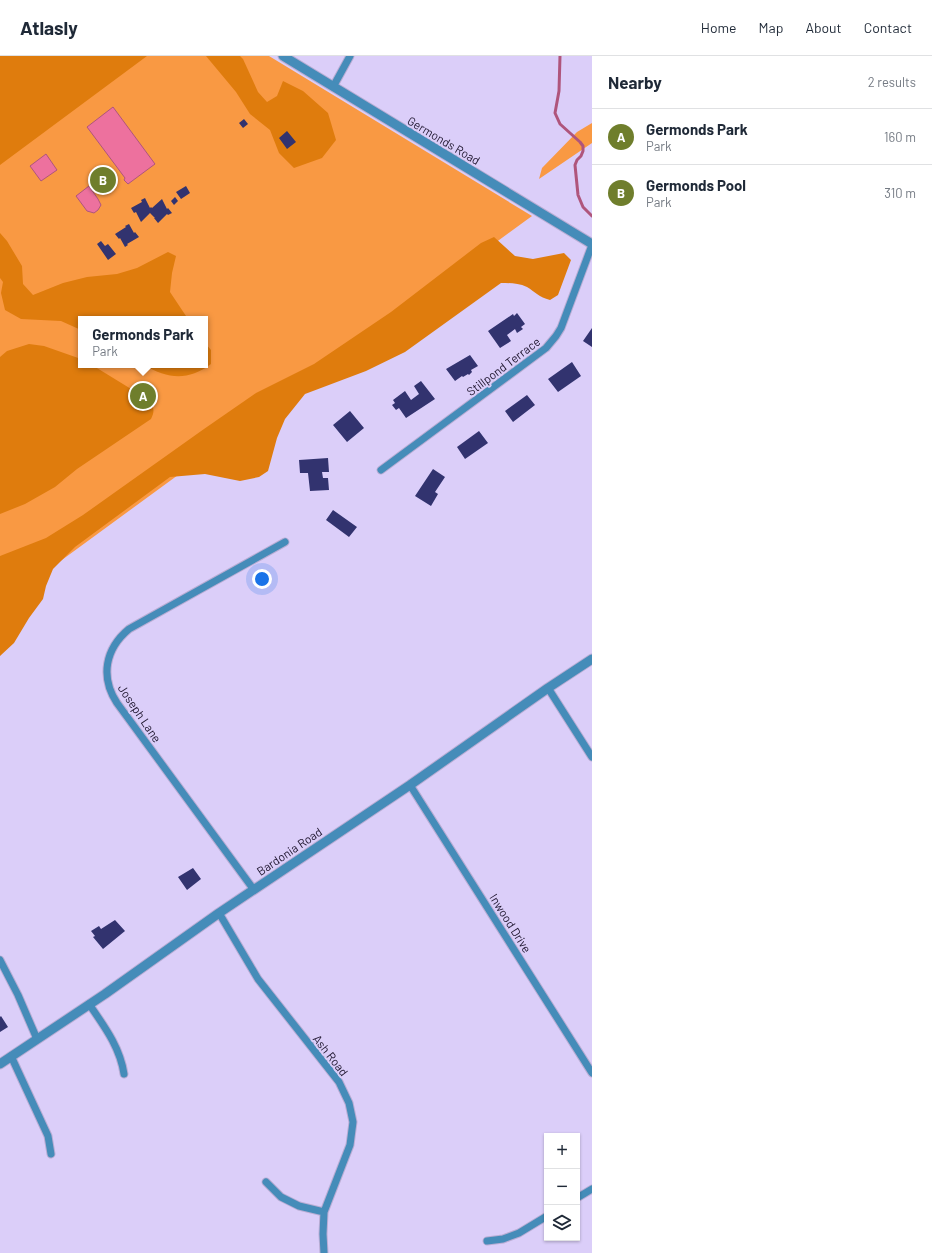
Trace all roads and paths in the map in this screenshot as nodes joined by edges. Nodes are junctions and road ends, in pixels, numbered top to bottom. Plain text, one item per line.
1 (283, 56) edge
2 (350, 56) edge
3 (333, 87) junction
4 (592, 244) edge
5 (381, 470) dead end
6 (285, 542) dead end
7 (592, 659) edge
8 (548, 688) junction
9 (592, 757) edge
10 (410, 785) junction
11 (254, 890) junction
12 (219, 913) junction
13 (0, 960) edge
14 (89, 1004) junction
15 (38, 1039) junction
16 (11, 1056) junction
17 (0, 1064) edge
18 (592, 1073) edge
19 (124, 1074) dead end
20 (51, 1154) dead end
21 (266, 1182) dead end
22 (592, 1189) edge
23 (580, 1196) edge
24 (324, 1212) junction
25 (544, 1218) edge
26 (487, 1241) dead end
27 (324, 1253) edge

1 - 3 street, Germonds Road
2 - 3 street
3 - 4 street, Germonds Road
4 - 5 street, Stillpond Terrace
6 - 11 street, Joseph Lane
7 - 8 street, Bardonia Road
8 - 9 street
8 - 10 street, Bardonia Road
10 - 11 street, Bardonia Road
10 - 18 street, Inwood Drive
11 - 12 street, Bardonia Road
12 - 14 street, Bardonia Road
12 - 24 street, Ash Road
13 - 15 street
14 - 15 street, Bardonia Road
14 - 19 street
15 - 16 street, Bardonia Road
16 - 17 street, Bardonia Road
16 - 20 street
21 - 24 street
22 - 23 street
24 - 27 street, Ash Road
25 - 26 street

